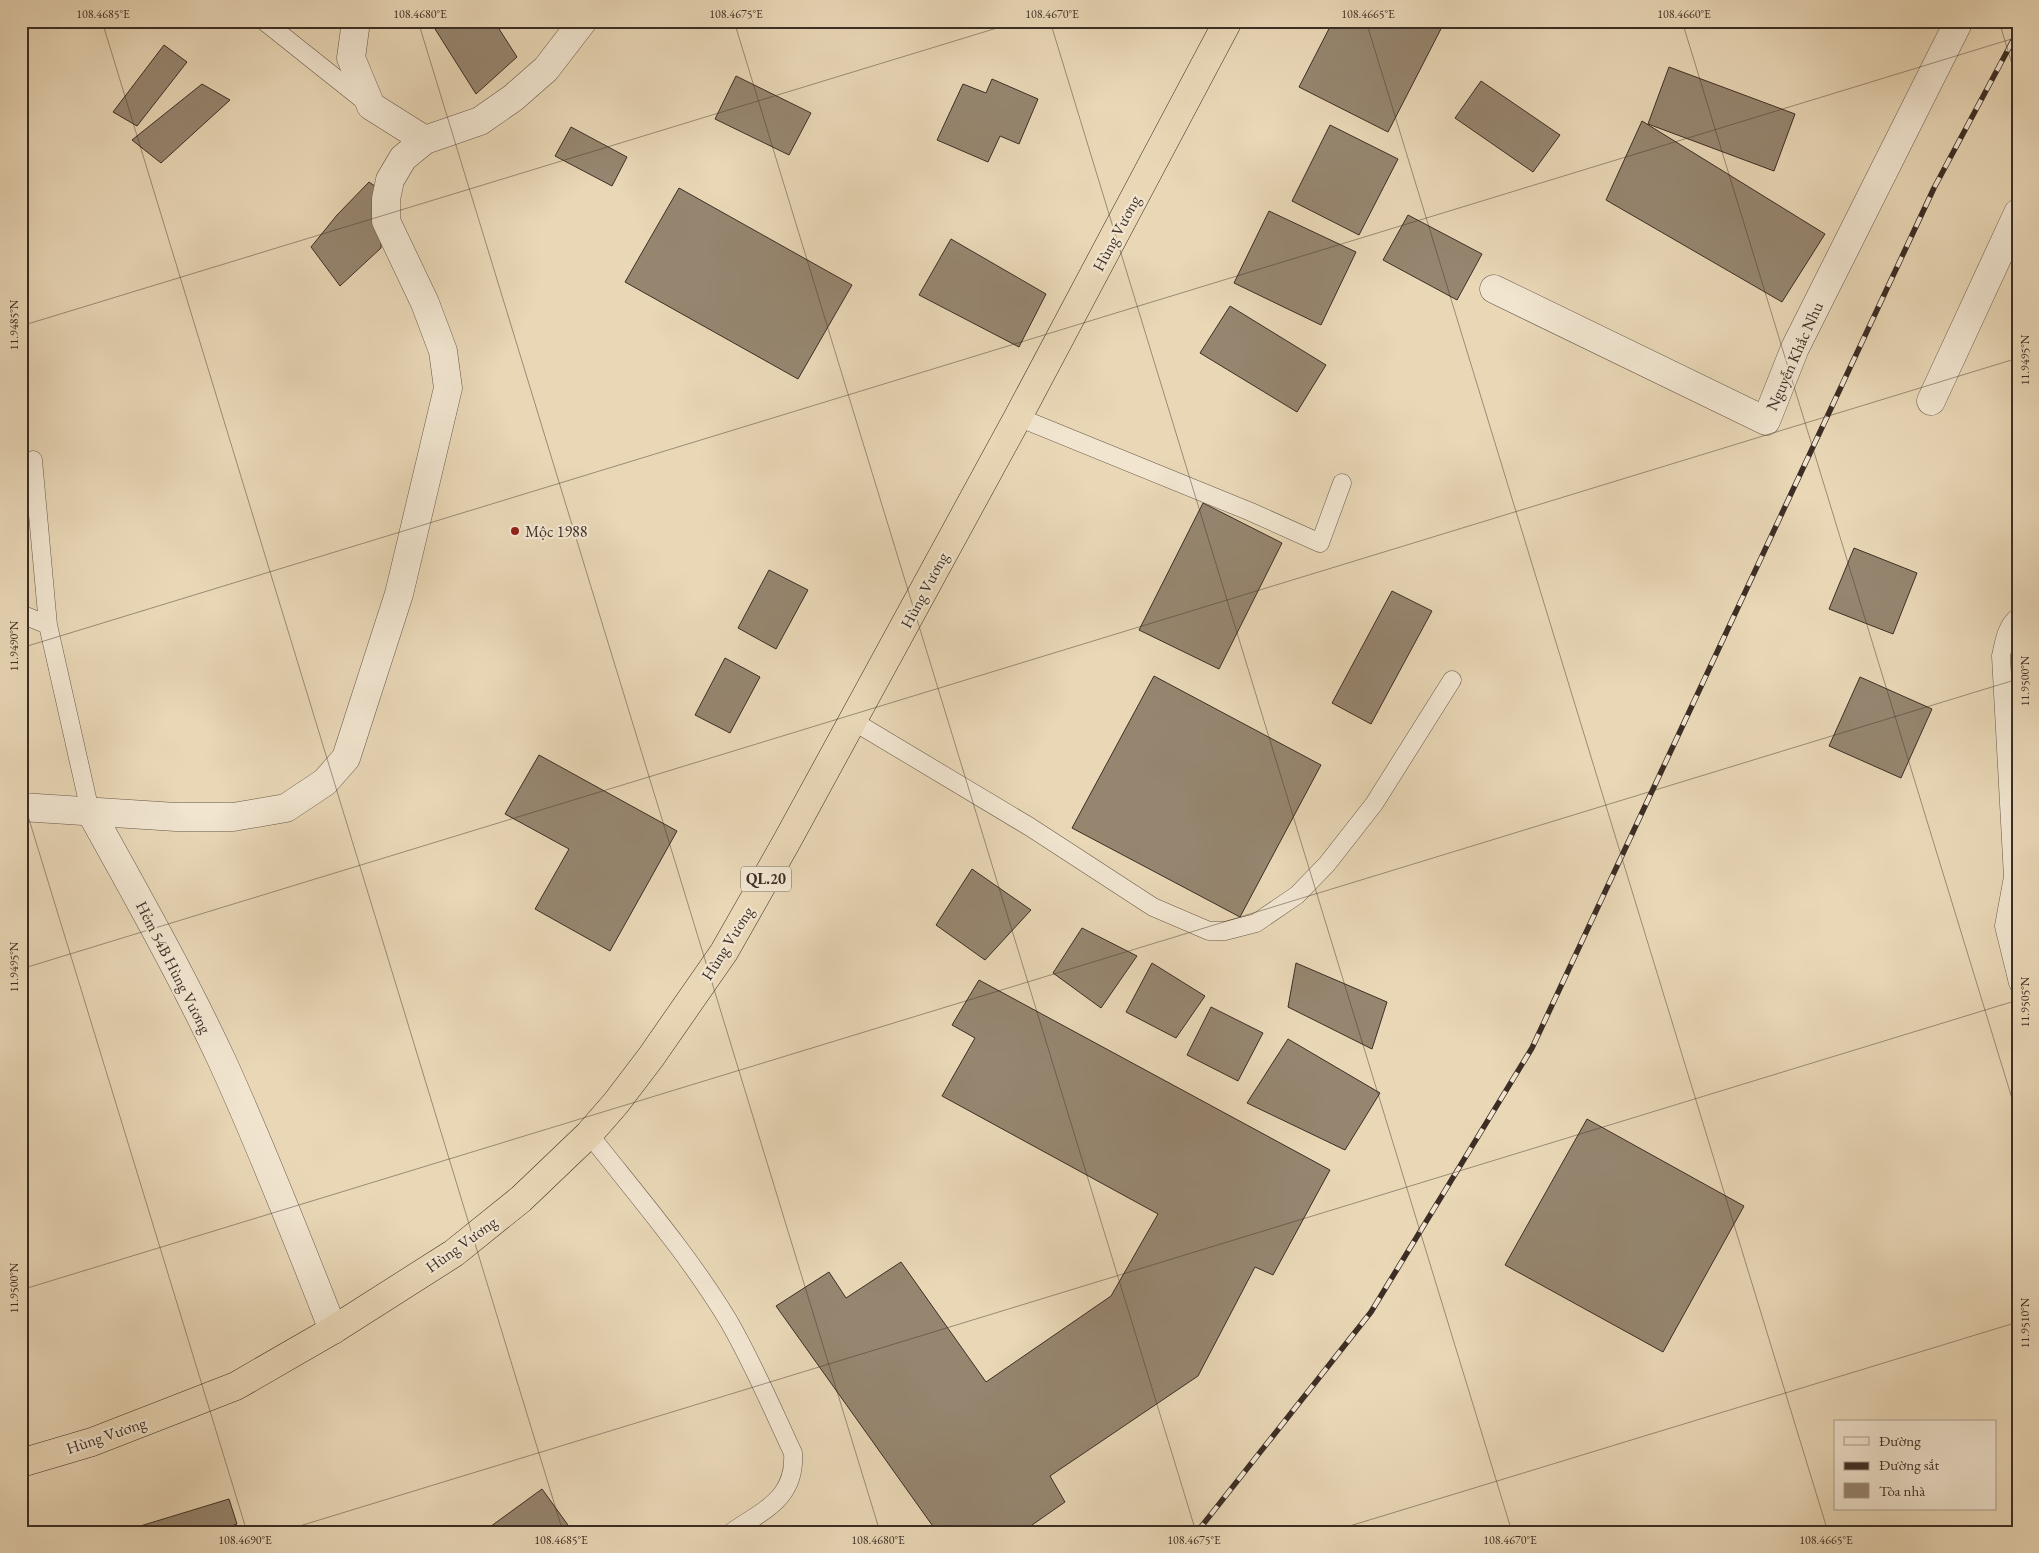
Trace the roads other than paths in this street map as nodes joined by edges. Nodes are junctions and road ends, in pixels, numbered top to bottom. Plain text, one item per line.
1 (264, 21) edge
2 (356, 21) edge
3 (583, 21) edge
4 (1228, 21) edge
5 (1959, 21) edge
6 (371, 106) junction
7 (425, 140) junction
8 (2018, 212) edge
9 (1494, 289) dead end
10 (1931, 401) dead end
11 (1018, 417) junction
12 (33, 460) dead end
13 (1342, 483) dead end
14 (21, 614) edge
15 (2018, 617) edge
16 (48, 625) junction
17 (1452, 680) dead end
18 (853, 721) junction
19 (21, 807) edge
20 (90, 811) junction
21 (2018, 983) edge
22 (589, 1134) junction
23 (334, 1330) junction
24 (21, 1464) edge
25 (732, 1532) edge

1 - 6 lane
2 - 6 street
3 - 7 street
4 - 11 highway, Hùng Vương / QL.20
5 - 9 street, Nguyễn Khắc Nhu
6 - 7 street
7 - 20 street
8 - 10 street
11 - 13 lane
11 - 18 highway, Hùng Vương / QL.20
12 - 16 lane, Hẻm 54B Hùng Vương
14 - 16 lane
15 - 21 lane
16 - 20 lane, Hẻm 54B Hùng Vương
17 - 18 lane
18 - 22 highway, Hùng Vương / QL.20
19 - 20 street
20 - 23 street, Hẻm 54B Hùng Vương
22 - 23 highway, Hùng Vương / QL.20
22 - 25 lane
23 - 24 highway, Hùng Vương / QL.20

